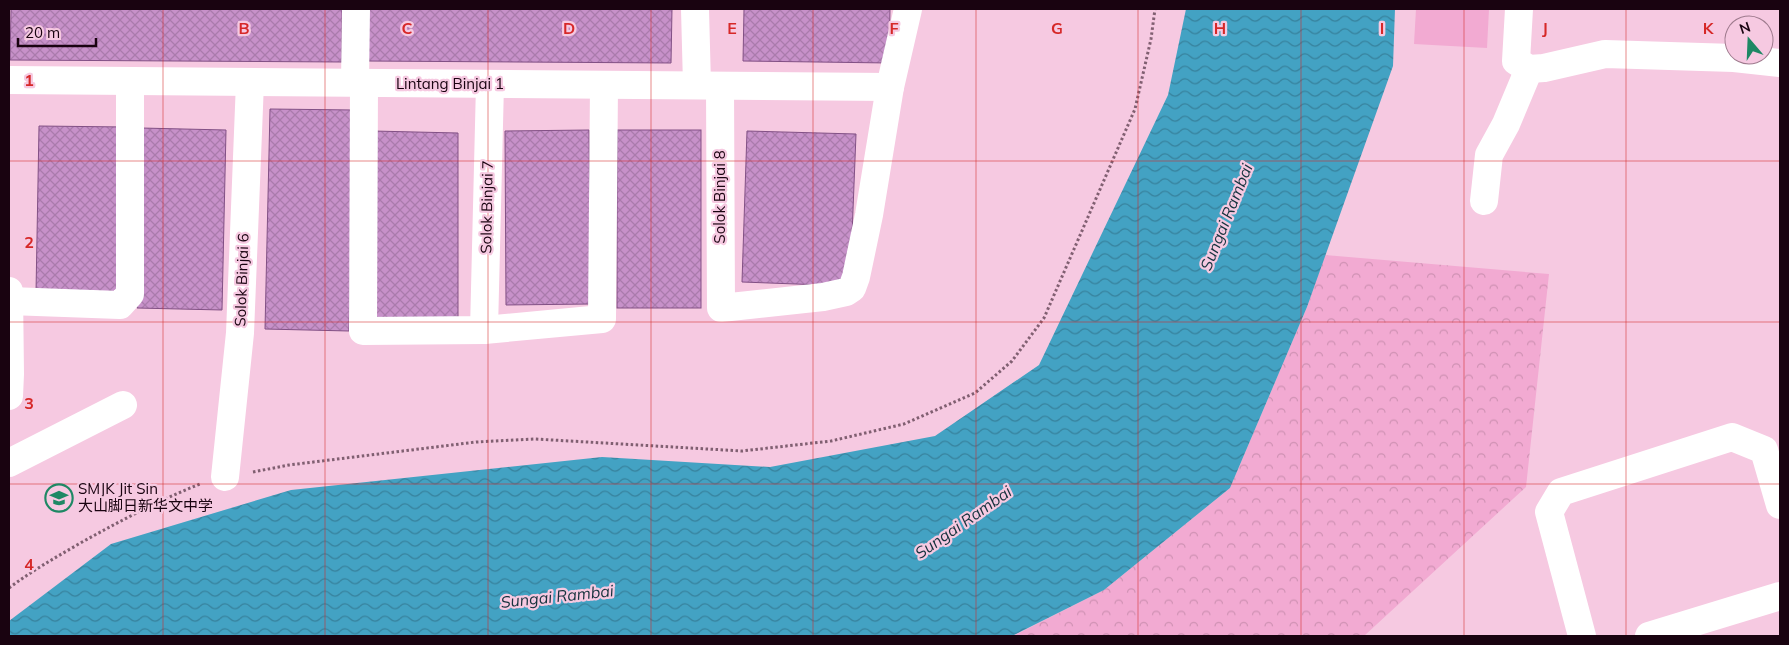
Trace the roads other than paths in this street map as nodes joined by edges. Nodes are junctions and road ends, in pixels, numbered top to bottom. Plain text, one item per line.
1 (356, 9) edge
2 (696, 9) edge
3 (908, 9) edge
4 (1519, 9) edge
5 (1780, 63) edge
6 (1529, 69) junction
7 (9, 80) edge
8 (130, 80) junction
9 (250, 82) junction
10 (359, 83) junction
11 (490, 84) junction
12 (604, 85) junction
13 (708, 86) junction
14 (890, 87) junction
15 (1484, 202) dead end
16 (9, 291) edge
17 (9, 301) edge
18 (484, 330) junction
19 (10, 354) edge
20 (9, 396) edge
21 (123, 405) dead end
22 (9, 463) edge
23 (225, 477) road end
24 (1780, 505) edge
25 (1780, 596) edge
26 (1582, 636) edge
27 (1649, 636) edge

1 - 10 street
2 - 13 street, Solok Binjai 8
3 - 14 street
4 - 6 street
5 - 6 street
6 - 15 street
7 - 8 street, Lintang Binjai 1
8 - 9 street, Lintang Binjai 1
8 - 17 street
9 - 10 street, Lintang Binjai 1
9 - 23 street, Solok Binjai 6
10 - 11 street, Lintang Binjai 1
10 - 18 street
11 - 12 street, Lintang Binjai 1
11 - 18 street, Solok Binjai 7
12 - 13 street, Lintang Binjai 1
12 - 18 street
13 - 14 street, Lintang Binjai 1
13 - 14 street, Solok Binjai 8
16 - 17 street
17 - 19 street
19 - 20 street
21 - 22 street
24 - 26 street
25 - 27 street

